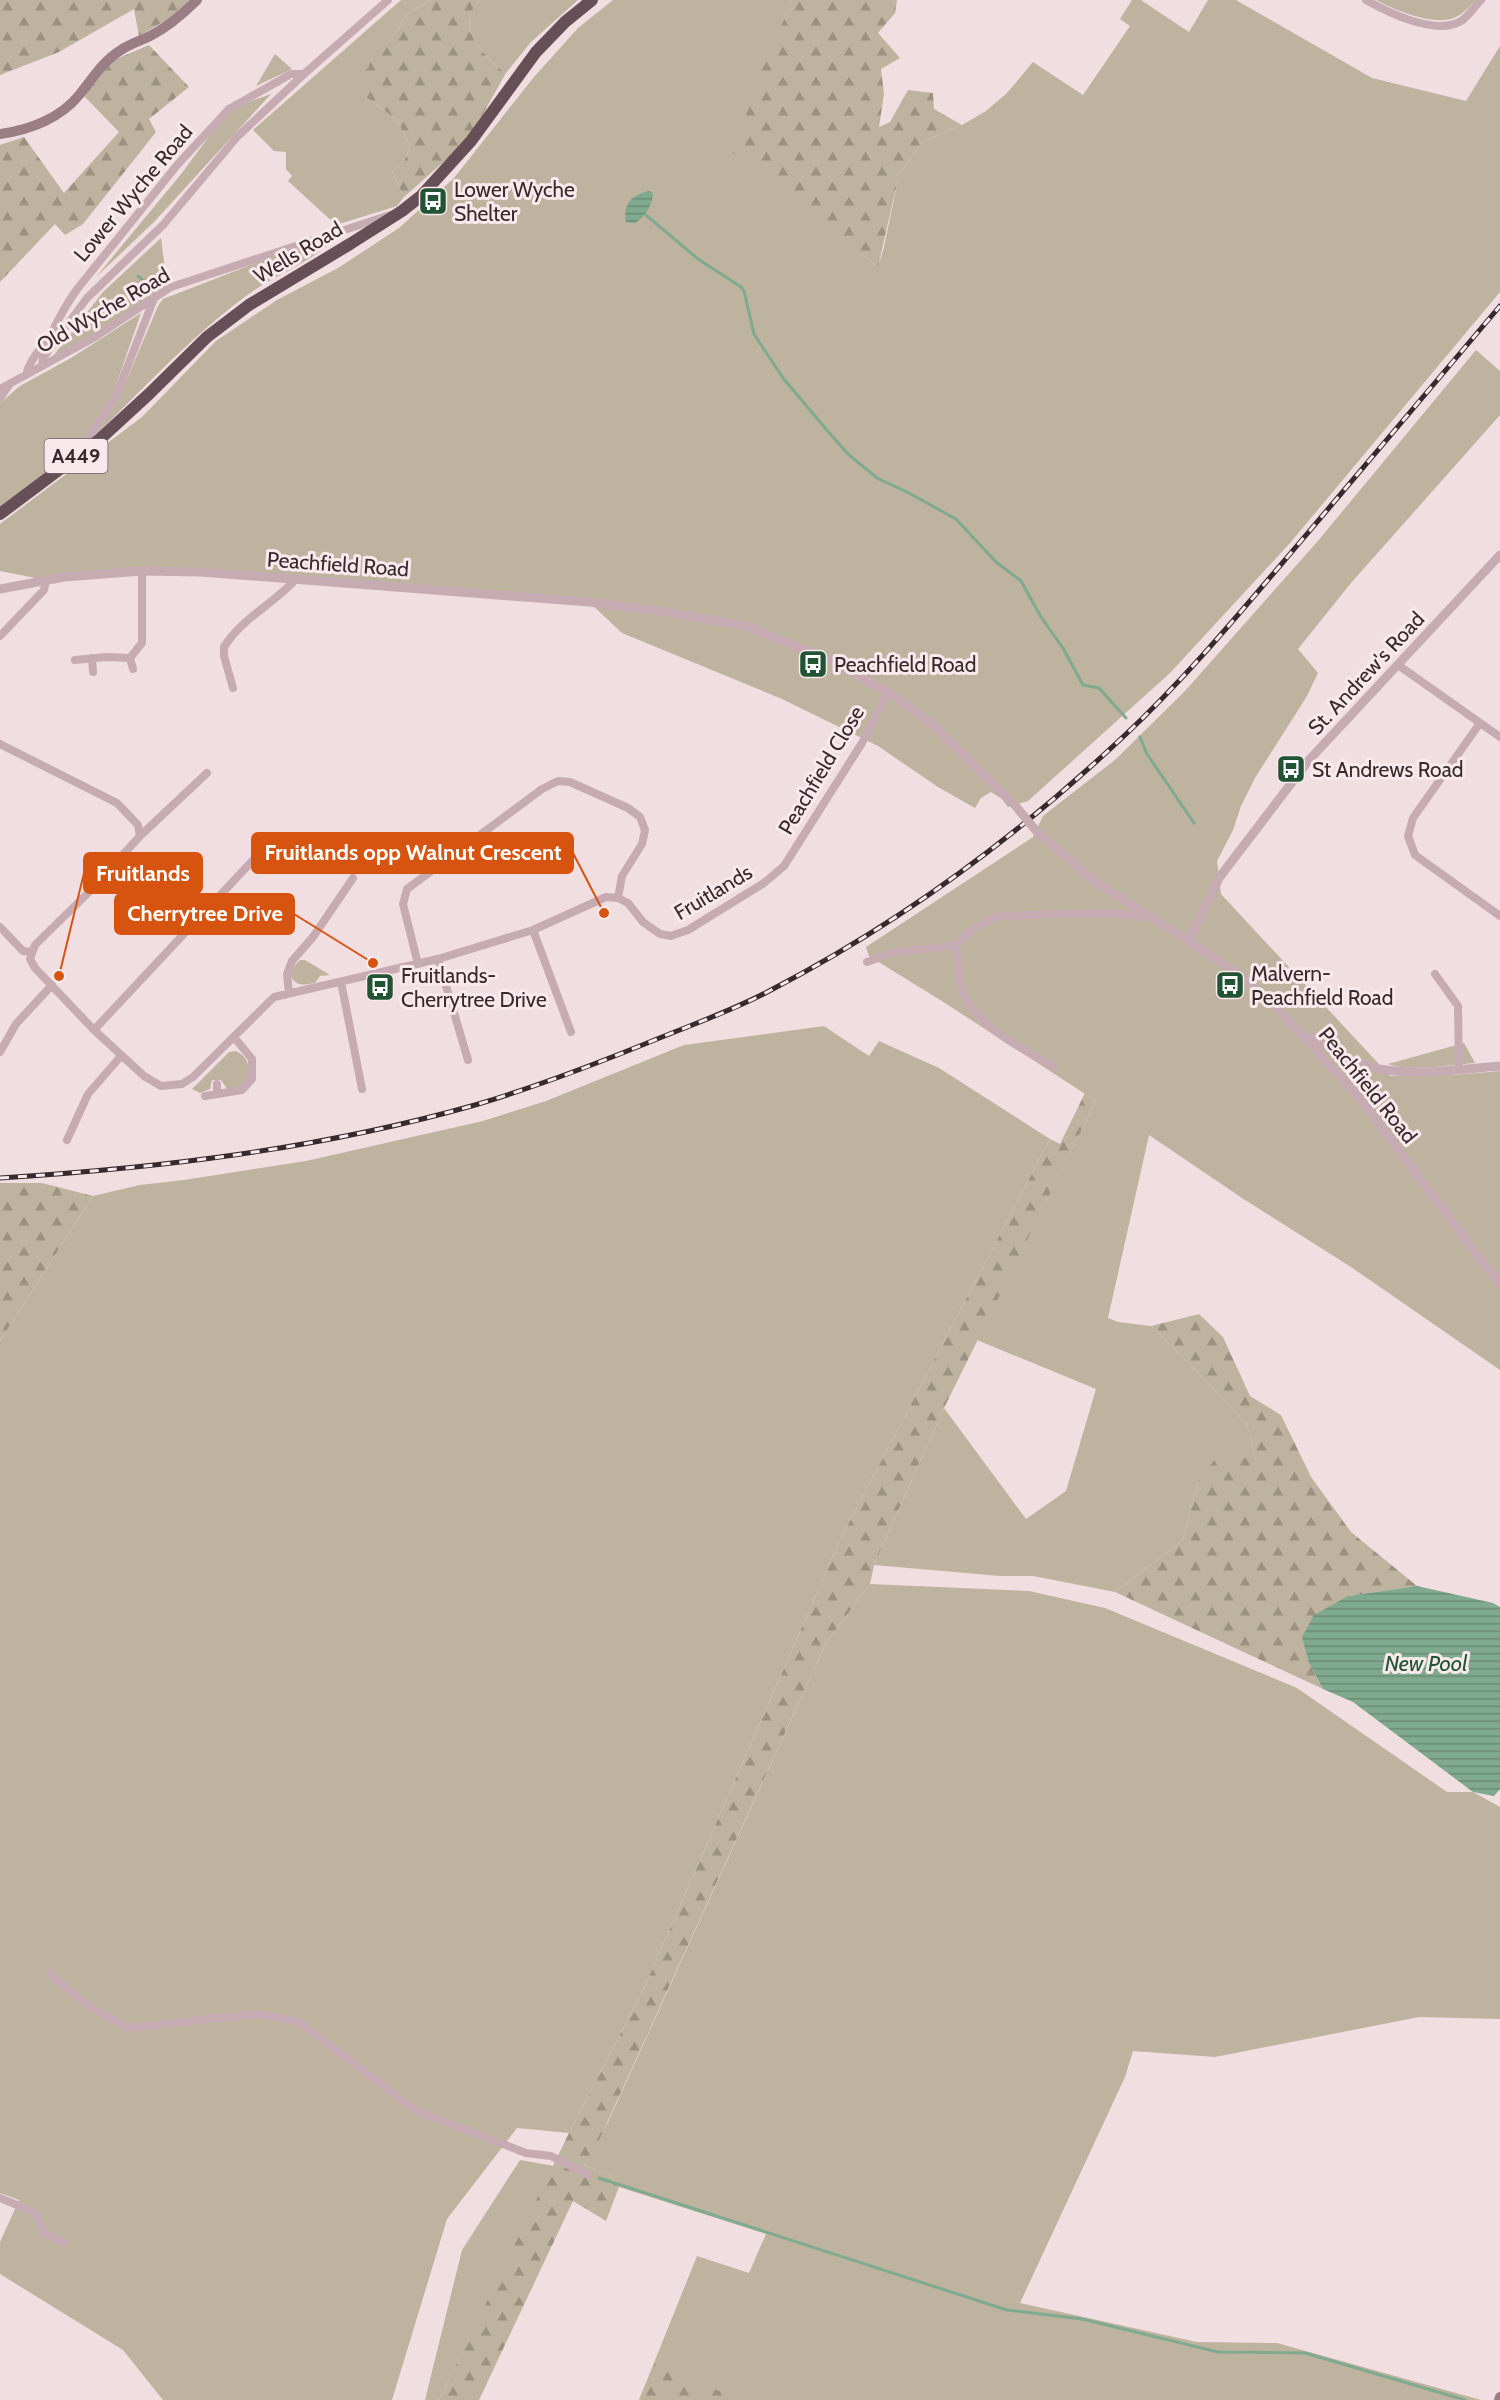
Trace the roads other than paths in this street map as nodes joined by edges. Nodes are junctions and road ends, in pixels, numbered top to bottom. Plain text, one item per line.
1 (197, 0) edge
2 (387, 0) edge
3 (592, 0) edge
4 (1366, 0) edge
5 (1480, 0) edge
6 (304, 74) junction
7 (0, 134) edge
8 (397, 214) junction
9 (153, 300) junction
10 (42, 366) junction
11 (26, 375) junction
12 (9, 385) junction
13 (0, 389) edge
14 (0, 398) edge
15 (75, 457) junction
16 (0, 514) edge
17 (1500, 555) edge
18 (142, 571) junction
19 (297, 578) junction
20 (46, 580) junction
21 (0, 589) edge
22 (0, 636) edge
23 (92, 658) junction
24 (130, 658) junction
25 (75, 660) dead end
26 (1398, 665) junction
27 (133, 669) dead end
28 (93, 672) dead end
29 (232, 688) dead end
30 (888, 692) junction
31 (1480, 723) junction
32 (1500, 737) edge
33 (0, 744) edge
34 (207, 773) dead end
35 (140, 836) junction
36 (270, 842) dead end
37 (784, 866) joint
38 (353, 878) dead end
39 (618, 898) junction
40 (1500, 916) edge
41 (1149, 917) junction
42 (0, 927) edge
43 (533, 930) junction
44 (1189, 942) junction
45 (955, 945) junction
46 (32, 952) junction
47 (438, 959) junction
48 (867, 962) dead end
49 (418, 964) junction
50 (1435, 974) dead end
51 (341, 982) junction
52 (52, 985) junction
53 (289, 993) junction
54 (1296, 1026) junction
55 (94, 1030) junction
56 (571, 1032) dead end
57 (234, 1038) junction
58 (0, 1052) edge
59 (121, 1056) junction
60 (468, 1060) dead end
61 (1500, 1066) edge
62 (1054, 1067) dead end
63 (1459, 1070) junction
64 (217, 1084) dead end
65 (362, 1089) dead end
66 (217, 1094) junction
67 (205, 1096) dead end
68 (67, 1140) dead end
69 (1500, 1286) edge
70 (49, 1973) dead end
71 (588, 2175) dead end
72 (0, 2198) edge
73 (65, 2243) dead end

1 - 7 main road
2 - 6 street, Lower Wyche Road
3 - 8 highway, Wells Road / A449
4 - 5 street
6 - 10 street, Lower Wyche Road
6 - 11 street, Lower Wyche Road
8 - 9 street, Old Wyche Road
8 - 15 highway, Wells Road / A449
9 - 10 street, Old Wyche Road
9 - 15 street
10 - 11 street, Old Wyche Road
11 - 12 street, Old Wyche Road
12 - 13 street, Old Wyche Road
12 - 14 street
15 - 16 highway, Wells Road / A449
17 - 26 street, St. Andrew's Road
18 - 19 street, Peachfield Road
18 - 20 street, Peachfield Road
18 - 24 street
19 - 29 street
19 - 30 street, Peachfield Road
20 - 21 street, Peachfield Road
20 - 22 street
23 - 24 street
23 - 25 street
23 - 28 street
24 - 27 street
26 - 31 street
26 - 44 street, St. Andrew's Road
30 - 37 street, Peachfield Close
30 - 41 street, Peachfield Road, bridge
31 - 32 street
31 - 40 street
33 - 35 street
34 - 35 street
35 - 46 street
36 - 55 street
37 - 39 street, Fruitlands
38 - 53 street
39 - 43 street
39 - 49 street
41 - 44 street, Peachfield Road
41 - 45 street, Peachfield Road
42 - 46 street
43 - 47 street
43 - 56 street
44 - 54 street, Peachfield Road
45 - 48 street
45 - 62 street
46 - 52 street
47 - 49 street
47 - 60 street
49 - 51 street
50 - 63 street
51 - 53 street
51 - 65 street
52 - 55 street
52 - 58 street
53 - 57 street
54 - 63 street
54 - 69 street, Peachfield Road
55 - 59 street
57 - 59 street
57 - 66 street
59 - 68 street
61 - 63 street
64 - 66 street
66 - 67 street
70 - 71 street
72 - 73 street

